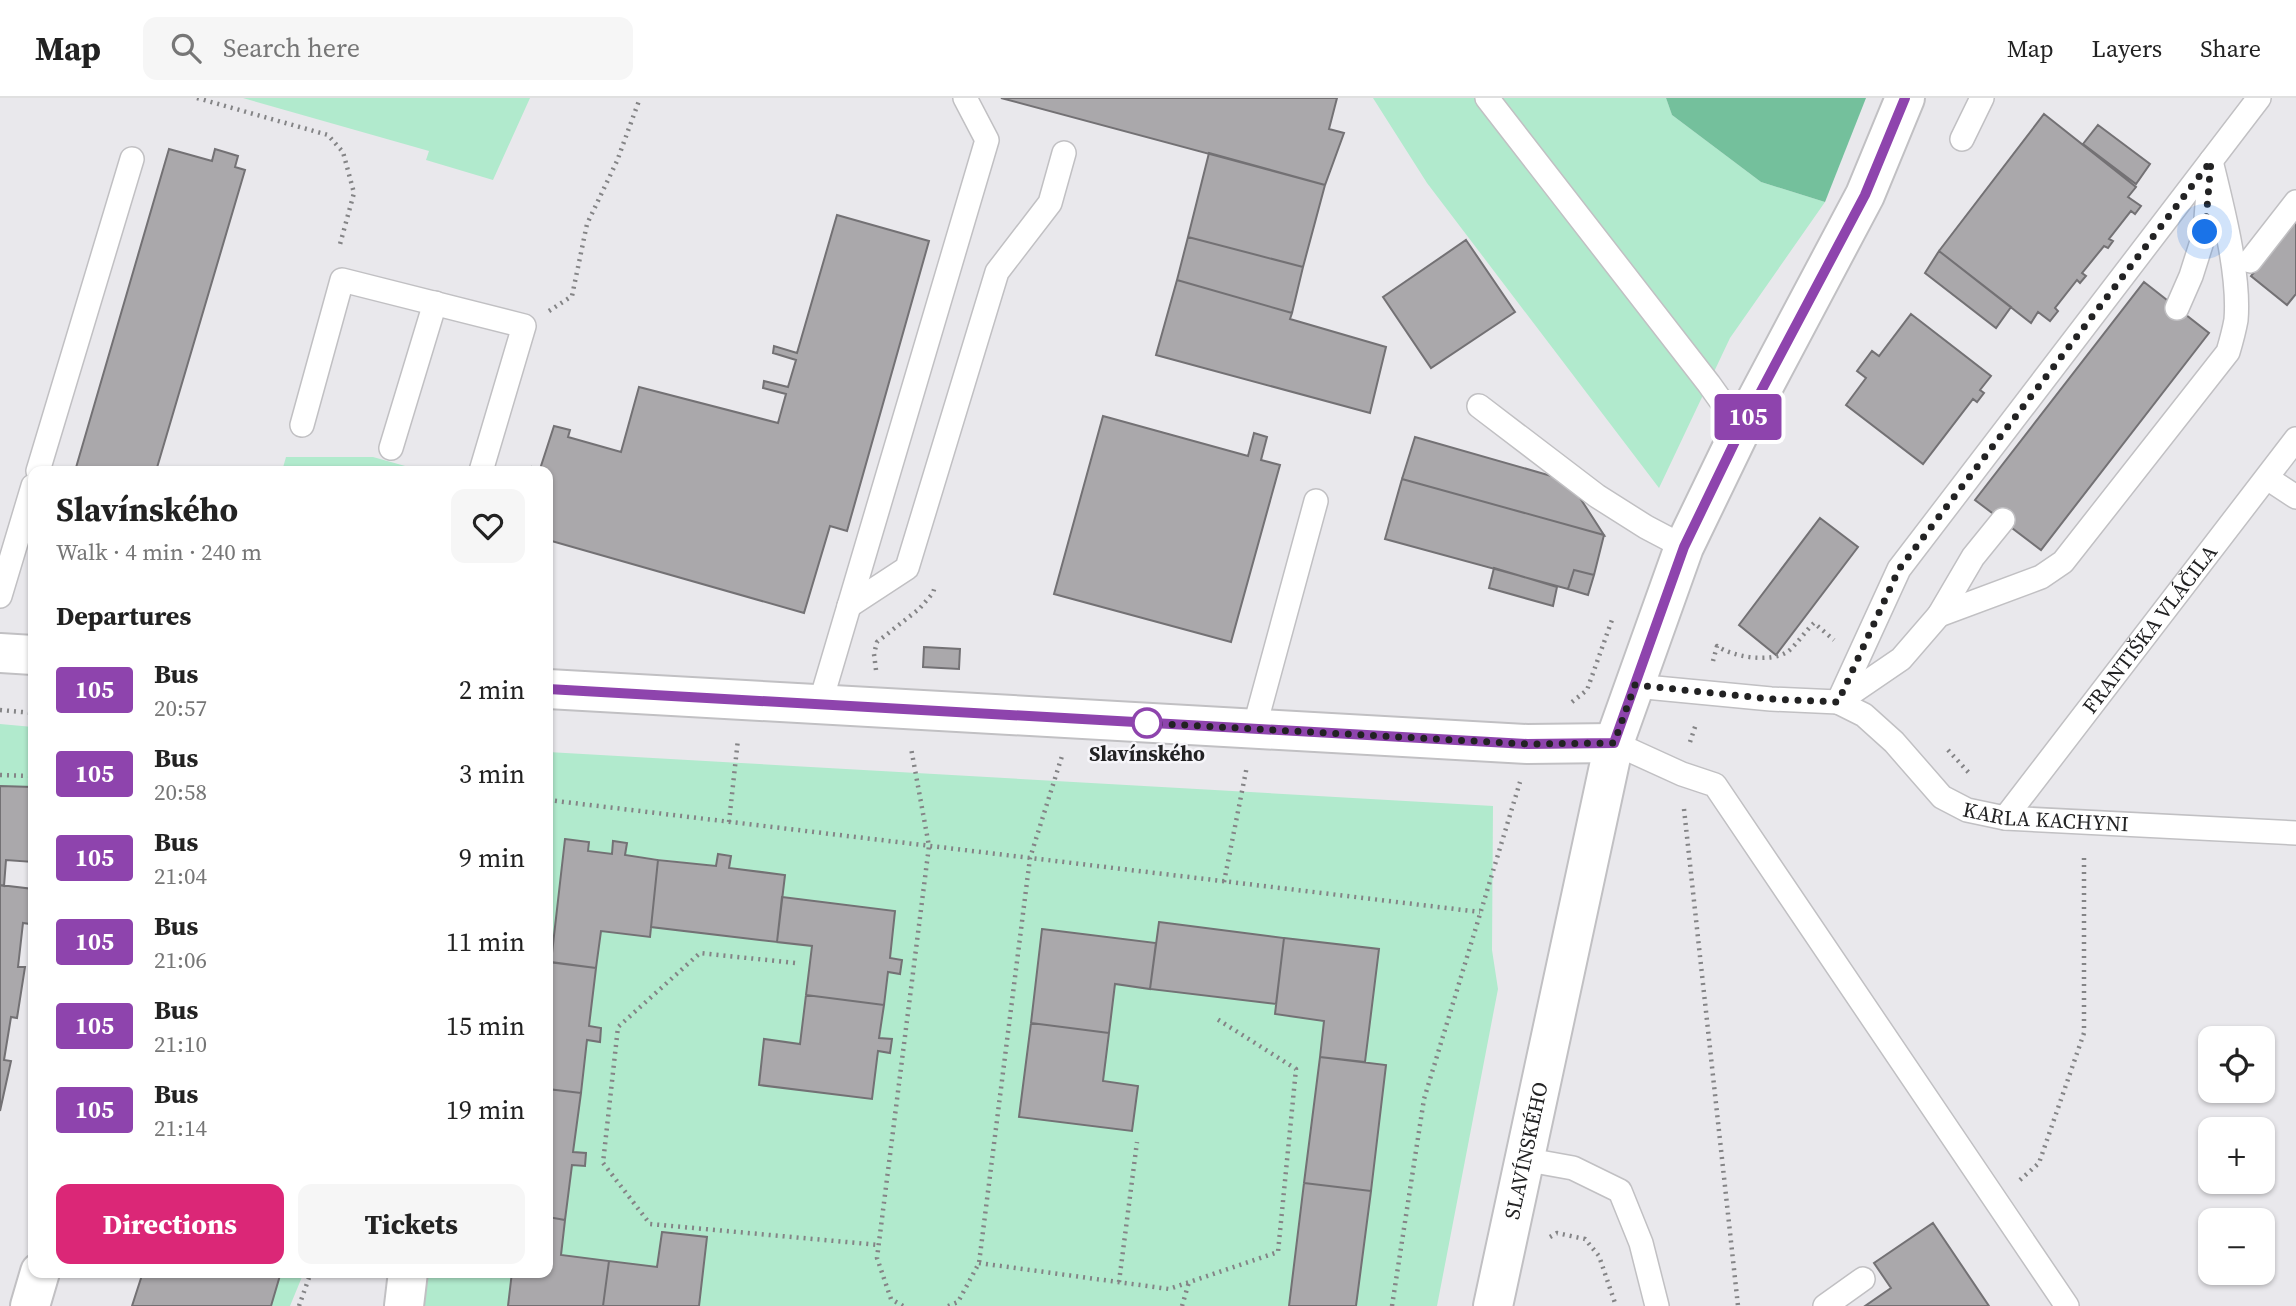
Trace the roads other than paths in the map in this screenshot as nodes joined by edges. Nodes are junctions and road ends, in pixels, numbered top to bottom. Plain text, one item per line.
1 (965, 98) edge
2 (1487, 98) edge
3 (1905, 98) edge
4 (1982, 98) edge
5 (2259, 98) edge
6 (1962, 139) dead end
7 (1064, 153) dead end
8 (132, 159) dead end
9 (2211, 161) junction
10 (2296, 202) edge
11 (2250, 261) dead end
12 (435, 303) junction
13 (2177, 308) dead end
14 (1479, 406) dead end
15 (302, 425) dead end
16 (1741, 429) junction
17 (2296, 439) edge
18 (391, 448) dead end
19 (40, 466) edge
20 (482, 466) edge
21 (2267, 478) junction
22 (2296, 497) edge
23 (1316, 501) dead end
24 (28, 503) edge
25 (2003, 520) dead end
26 (1684, 547) junction
27 (0, 596) edge
28 (849, 606) junction
29 (1939, 615) junction
30 (0, 653) edge
31 (28, 655) edge
32 (1635, 685) junction
33 (553, 689) edge
34 (1838, 702) junction
35 (820, 704) junction
36 (1254, 729) junction
37 (1614, 743) junction
38 (2005, 818) junction
39 (2296, 833) edge
40 (1523, 1159) junction
41 (38, 1278) edge
42 (407, 1278) edge
43 (1863, 1279) dead end
44 (30, 1306) edge
45 (404, 1306) edge
46 (1493, 1306) edge
47 (1657, 1306) edge
48 (1825, 1306) edge
49 (2067, 1306) edge

1 - 28 lane
2 - 16 lane
3 - 16 street, SLAVÍNSKÉHO
4 - 6 lane
5 - 9 lane
7 - 28 lane
8 - 19 lane
9 - 13 lane
9 - 29 lane
9 - 34 lane
10 - 11 lane
12 - 15 lane
12 - 18 lane
12 - 20 lane
14 - 26 lane
16 - 26 street, SLAVÍNSKÉHO
17 - 21 lane, FRANTIŠKA VLÁČILA
21 - 22 lane
21 - 38 lane, FRANTIŠKA VLÁČILA
23 - 36 lane
24 - 27 lane
25 - 29 lane
26 - 32 street, SLAVÍNSKÉHO
28 - 35 lane
29 - 34 lane
30 - 31 street
32 - 34 lane
32 - 37 street, SLAVÍNSKÉHO
33 - 35 street
34 - 38 lane, KARLA KACHYNI
35 - 36 street
36 - 37 street
37 - 40 street, SLAVÍNSKÉHO
37 - 49 lane
38 - 39 lane, KARLA KACHYNI
40 - 46 street, SLAVÍNSKÉHO
40 - 47 lane
41 - 44 street
42 - 45 street
43 - 48 lane

